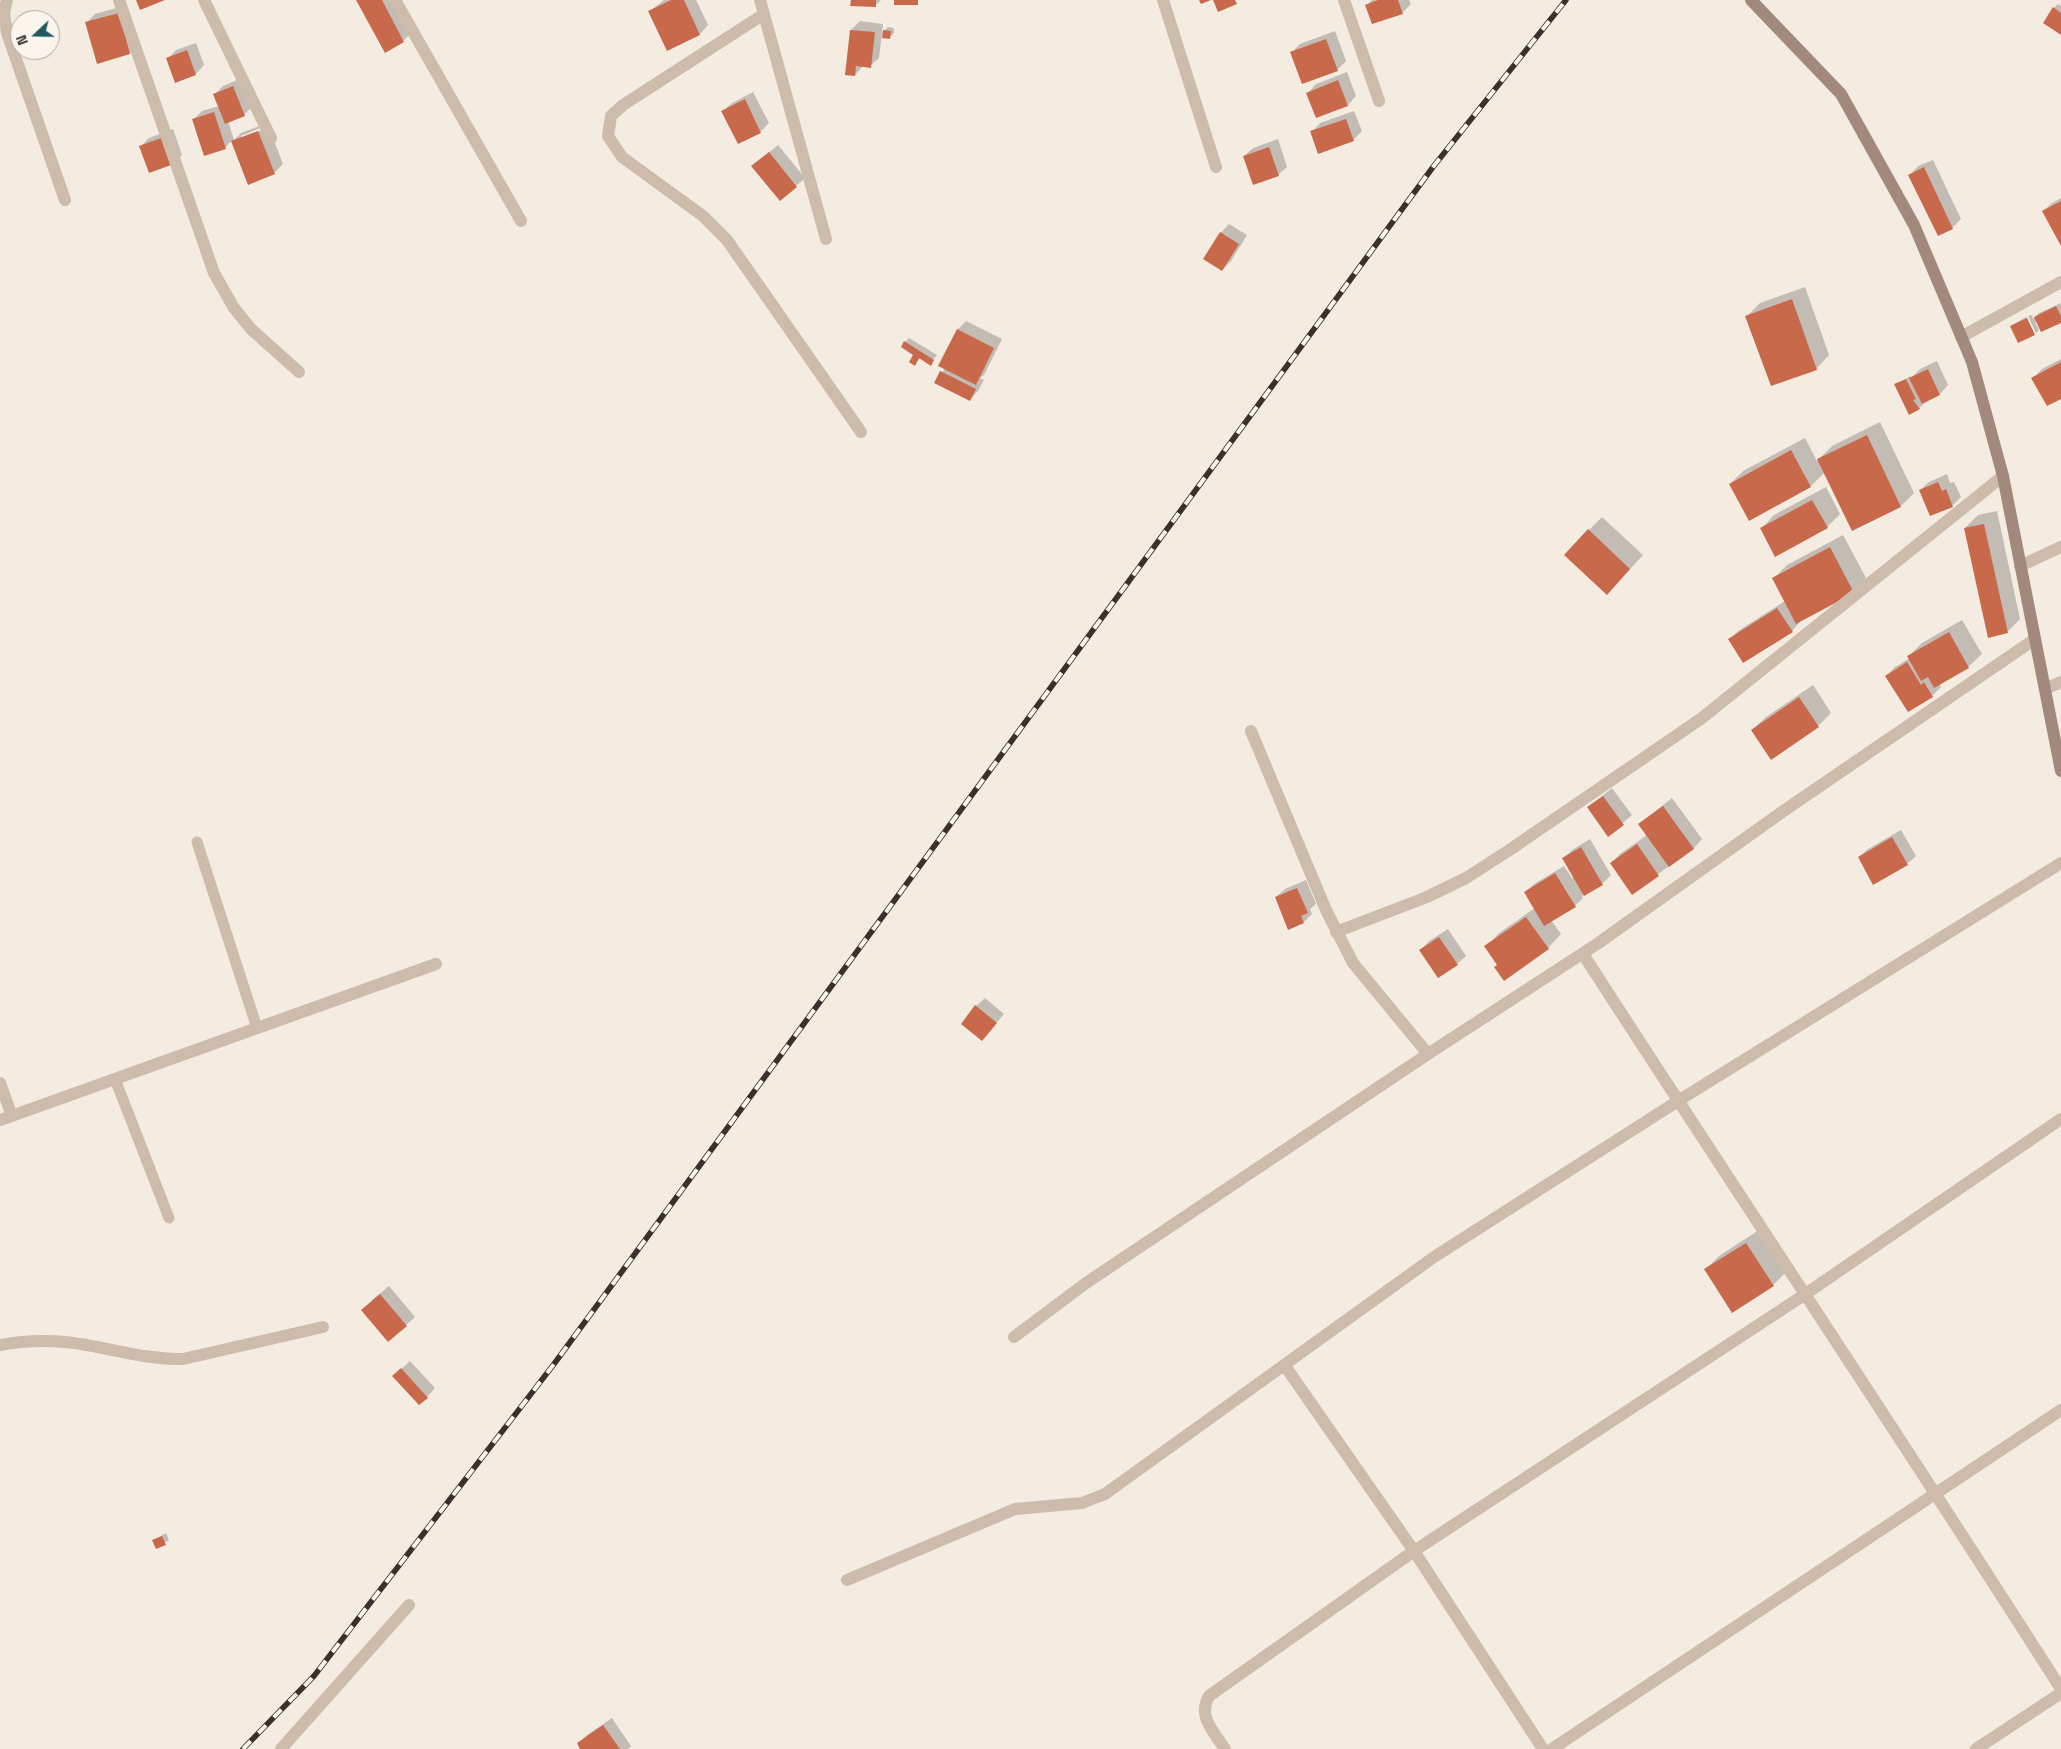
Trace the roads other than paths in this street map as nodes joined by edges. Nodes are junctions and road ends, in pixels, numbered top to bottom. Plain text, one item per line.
1 (7, 0) edge
2 (119, 0) edge
3 (204, 0) edge
4 (395, 0) edge
5 (760, 0) edge
6 (1163, 0) edge
7 (1344, 0) edge
8 (1751, 0) edge
9 (764, 14) junction
10 (1379, 101) dead end
11 (271, 138) dead end
12 (1216, 167) dead end
13 (65, 200) dead end
14 (521, 221) dead end
15 (826, 239) dead end
16 (2061, 282) edge
17 (1961, 336) junction
18 (299, 372) dead end
19 (861, 432) dead end
20 (2002, 476) junction
21 (2061, 547) edge
22 (2020, 566) junction
23 (2035, 639) junction
24 (2061, 682) edge
25 (2045, 689) junction
26 (1251, 731) dead end
27 (2061, 771) edge
28 (197, 842) dead end
29 (2061, 863) edge
30 (1336, 932) junction
31 (1583, 954) junction
32 (436, 964) dead end
33 (257, 1028) junction
34 (1428, 1054) junction
35 (115, 1079) junction
36 (0, 1083) edge
37 (1678, 1101) junction
38 (6, 1118) edge
39 (2061, 1119) edge
40 (169, 1218) dead end
41 (1804, 1295) junction
42 (324, 1328) dead end
43 (1014, 1337) dead end
44 (0, 1345) edge
45 (1285, 1366) junction
46 (2061, 1410) edge
47 (1937, 1494) junction
48 (1414, 1551) junction
49 (847, 1580) dead end
50 (409, 1605) dead end
51 (2061, 1689) edge
52 (2061, 1693) edge
53 (281, 1749) edge
54 (1225, 1749) edge
55 (1543, 1749) edge
56 (1552, 1749) edge
57 (1976, 1749) edge

1 - 13 street
2 - 18 street
3 - 11 street
4 - 14 street
5 - 9 street
6 - 12 street
7 - 10 street
8 - 17 street
9 - 15 street
9 - 19 street
16 - 17 street
17 - 20 street
20 - 22 street
20 - 30 street
21 - 22 street
22 - 23 street
23 - 25 street
23 - 31 street
24 - 25 street
25 - 27 street
26 - 30 street
28 - 33 lane
29 - 37 street
30 - 34 street
31 - 34 street
31 - 37 street
32 - 33 street
33 - 35 street
34 - 43 street
35 - 38 street
35 - 40 lane
36 - 38 street
37 - 41 street
37 - 45 street
39 - 41 street
41 - 47 street
41 - 48 street
42 - 44 street
45 - 48 street
45 - 49 street
46 - 47 street
47 - 51 street
47 - 56 street
48 - 54 street
48 - 55 street
50 - 53 street
52 - 57 street

